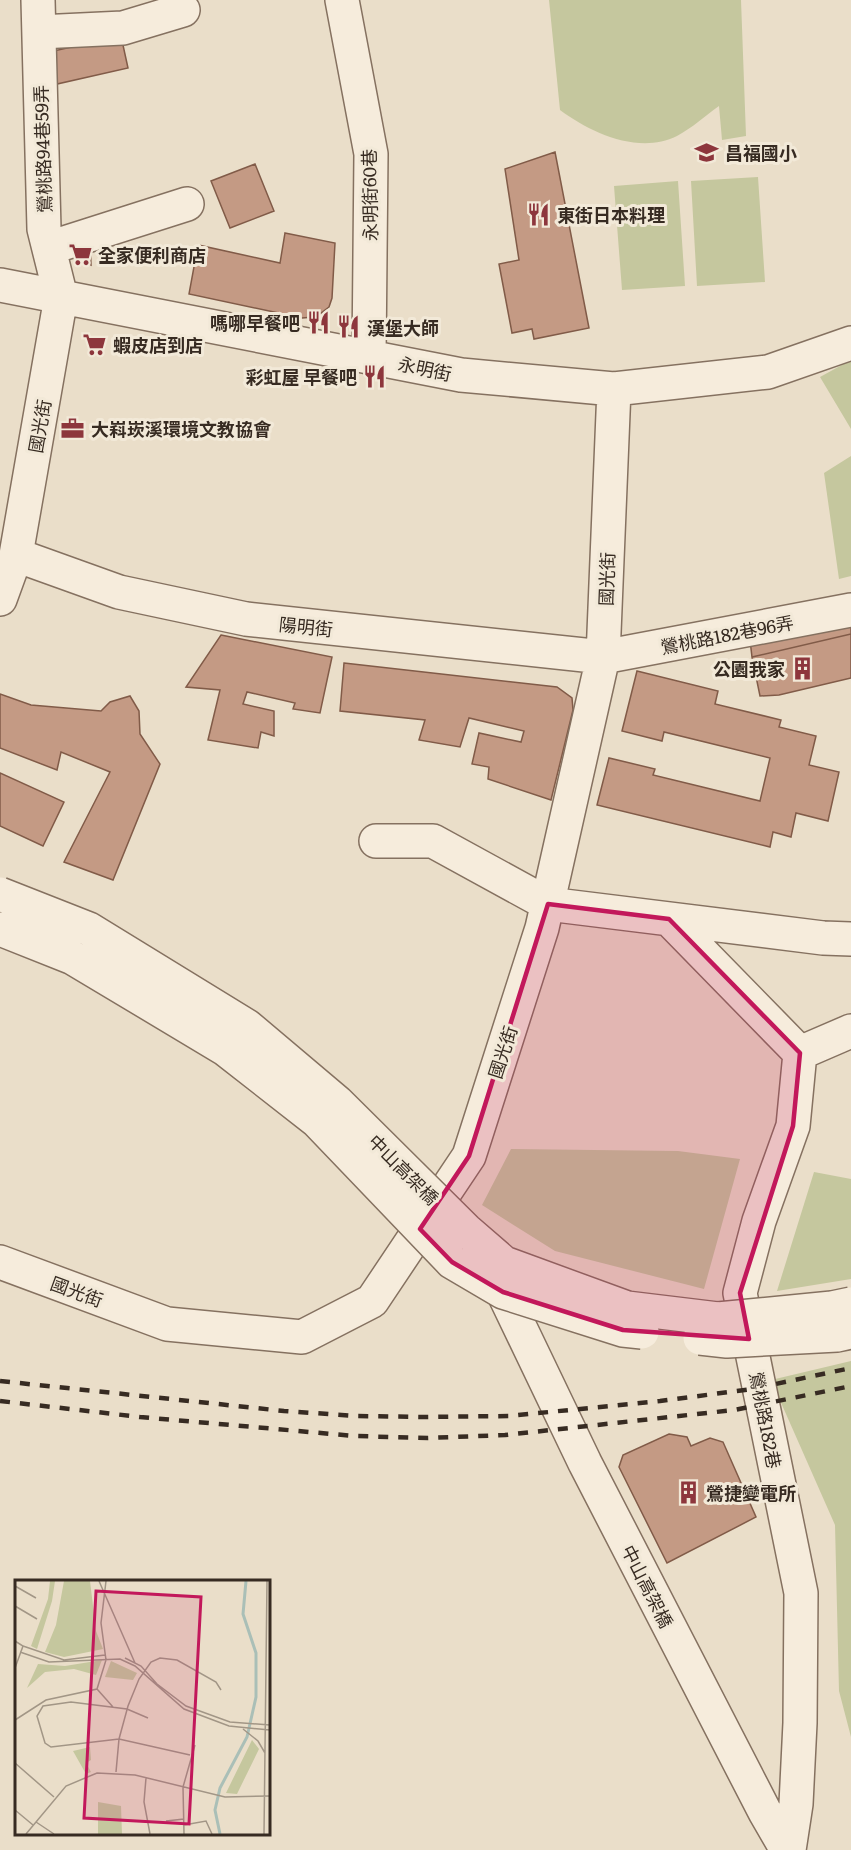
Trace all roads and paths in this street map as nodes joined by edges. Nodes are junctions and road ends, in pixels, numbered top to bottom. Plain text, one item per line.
1 (38, 0) edge
2 (342, 0) edge
3 (183, 10) dead end
4 (39, 32) junction
5 (187, 204) dead end
6 (49, 248) junction
7 (0, 285) edge
8 (61, 297) junction
9 (851, 343) edge
10 (380, 345) junction
11 (614, 389) junction
12 (16, 555) junction
13 (0, 599) edge
14 (851, 610) edge
15 (603, 657) junction
16 (376, 841) dead end
17 (0, 894) edge
18 (548, 904) junction
19 (669, 919) junction
20 (0, 929) edge
21 (851, 939) edge
22 (851, 1031) edge
23 (800, 1053) junction
24 (0, 1262) edge
25 (503, 1278) junction
26 (851, 1304) edge
27 (851, 1332) edge
28 (788, 1850) edge

1 - 4 street, 鶯桃路94巷59弄
2 - 10 street, 永明街60巷
3 - 4 street
4 - 6 street, 鶯桃路94巷59弄
5 - 6 street
6 - 8 street, 鶯桃路94巷59弄
7 - 8 street, 永明街
8 - 10 street, 永明街
8 - 12 street, 國光街
9 - 11 street, 永明街
10 - 11 street, 永明街
11 - 15 street, 國光街
12 - 13 street, 國光街
12 - 15 street, 陽明街
14 - 15 street, 鶯桃路182巷96弄
15 - 18 street, 國光街
16 - 18 street
17 - 25 street, 中山高架橋, bridge
18 - 19 street
18 - 24 street, 國光街
19 - 21 street
19 - 23 street
20 - 25 street, 中山高架橋, bridge
22 - 23 street
23 - 28 street, 鶯桃路182巷
25 - 26 street, 中山高架橋, bridge
25 - 27 street, 中山高架橋, bridge
25 - 28 street, 中山高架橋

